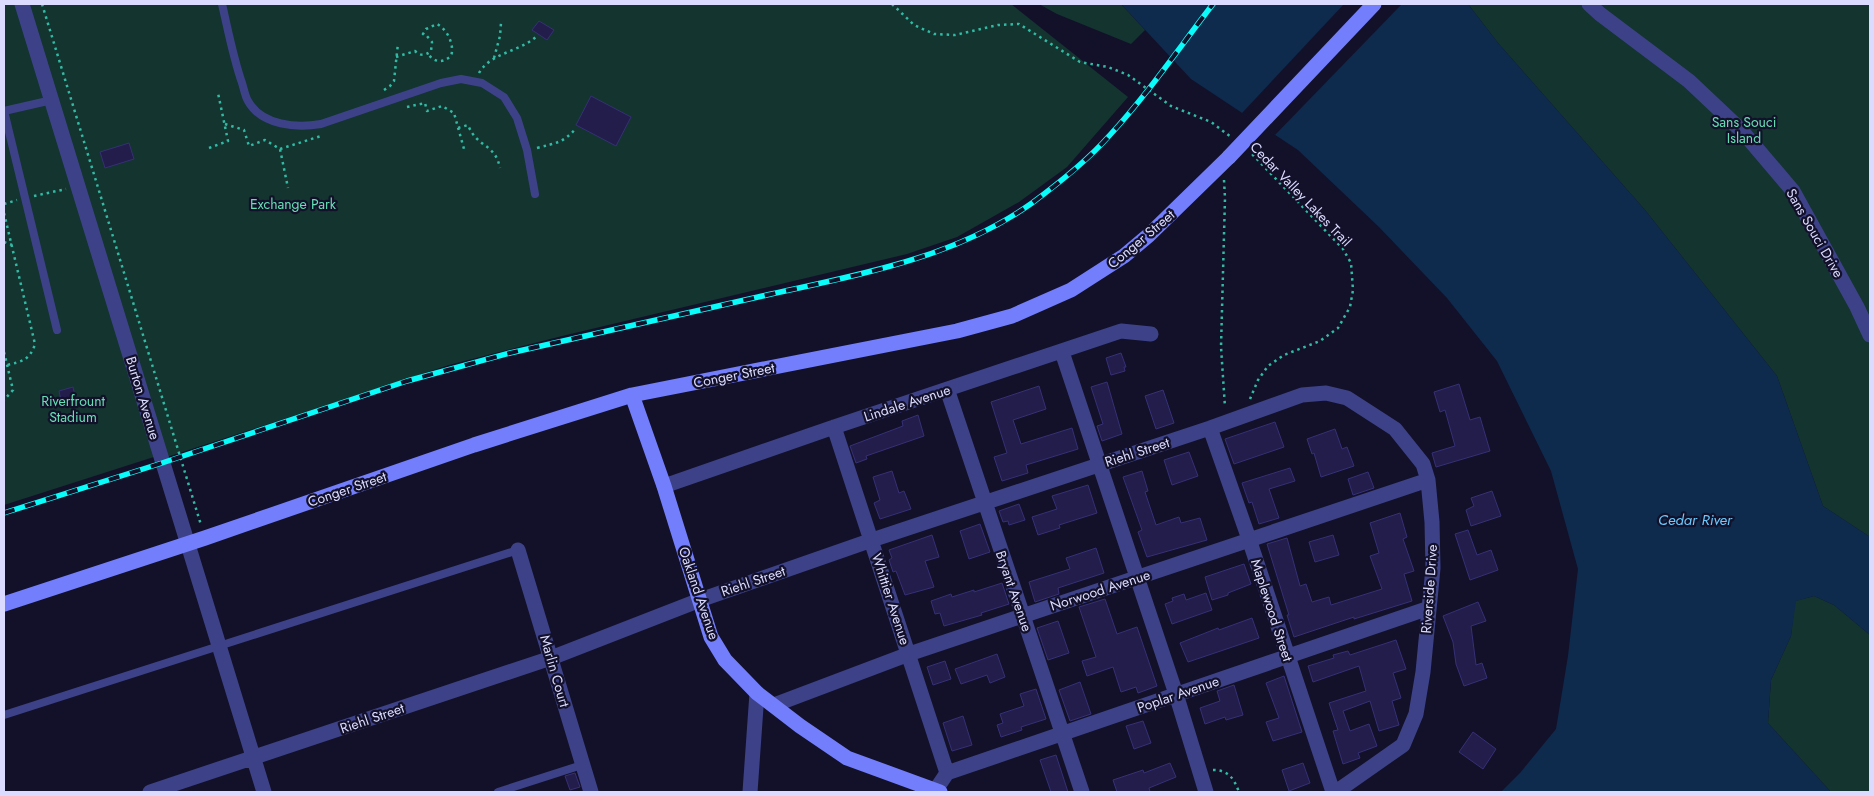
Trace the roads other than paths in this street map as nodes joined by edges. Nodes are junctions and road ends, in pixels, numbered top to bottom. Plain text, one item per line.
1 (22, 4) edge
2 (222, 4) edge
3 (1374, 4) edge
4 (1589, 4) edge
5 (52, 100) junction
6 (535, 194) dead end
7 (57, 330) dead end
8 (1151, 334) dead end
9 (1870, 335) edge
10 (1062, 352) junction
11 (947, 390) junction
12 (632, 395) junction
13 (1302, 395) joint
14 (834, 426) junction
15 (1210, 428) junction
16 (1098, 464) junction
17 (1428, 480) junction
18 (664, 486) junction
19 (984, 502) junction
20 (1249, 539) junction
21 (872, 540) junction
22 (188, 544) junction
23 (518, 550) joint
24 (1138, 578) junction
25 (700, 600) junction
26 (4, 604) edge
27 (1429, 608) junction
28 (1022, 616) junction
29 (219, 647) junction
30 (909, 654) junction
31 (551, 658) junction
32 (1288, 658) junction
33 (757, 693) junction
34 (1176, 694) junction
35 (774, 705) junction
36 (4, 715) edge
37 (1062, 733) junction
38 (254, 758) junction
39 (582, 765) junction
40 (947, 773) junction
41 (938, 791) edge
42 (150, 792) edge
43 (264, 792) edge
44 (498, 792) edge
45 (591, 792) edge
46 (750, 792) edge
47 (1082, 792) edge
48 (1206, 792) edge
49 (1334, 792) edge

1 - 5 street, Burton Avenue
2 - 6 lane
3 - 12 main road, Conger Street, bridge
4 - 9 street, Sans Souci Drive
5 - 7 lane
5 - 22 street, Burton Avenue
8 - 10 street, Lindale Avenue
10 - 11 street, Lindale Avenue
10 - 16 street
11 - 14 street, Lindale Avenue
11 - 19 street, Bryant Avenue
12 - 18 main road, Oakland Avenue
12 - 22 main road, Conger Street
13 - 15 street, Riehl Street
13 - 17 street, Riverside Drive
14 - 18 street, Lindale Avenue
14 - 21 street, Whittier Avenue
15 - 16 street, Riehl Street
15 - 20 street, Maplewood Street
16 - 19 street, Riehl Street
16 - 24 street
17 - 20 street, Norwood Avenue
17 - 27 street, Riverside Drive
18 - 25 main road, Oakland Avenue
19 - 21 street, Riehl Street
19 - 28 street, Bryant Avenue
20 - 24 street, Norwood Avenue
20 - 32 street, Maplewood Street
21 - 25 street, Riehl Street
21 - 30 street, Whittier Avenue
22 - 26 main road, Conger Street
22 - 29 street, Burton Avenue
23 - 29 lane
23 - 31 street, Marlin Court
24 - 28 street, Norwood Avenue
24 - 34 street
25 - 31 street, Riehl Street
25 - 33 main road, Oakland Avenue
27 - 32 street, Poplar Avenue
27 - 49 street, Riverside Drive
28 - 30 street, Norwood Avenue
28 - 37 street, Bryant Avenue
29 - 36 lane
29 - 38 street, Burton Avenue
30 - 35 street, Norwood Avenue
30 - 40 street, Whittier Avenue
31 - 38 street, Riehl Street
31 - 39 street, Marlin Court
32 - 34 street, Poplar Avenue
32 - 49 street, Maplewood Street
33 - 35 main road, Oakland Avenue
33 - 46 street
34 - 37 street, Poplar Avenue
34 - 48 street
35 - 41 main road, Oakland Avenue
37 - 40 street, Poplar Avenue
37 - 47 street, Bryant Avenue
38 - 42 street, Riehl Street
38 - 43 street, Burton Avenue
39 - 44 lane
39 - 45 street, Marlin Court
40 - 41 street

